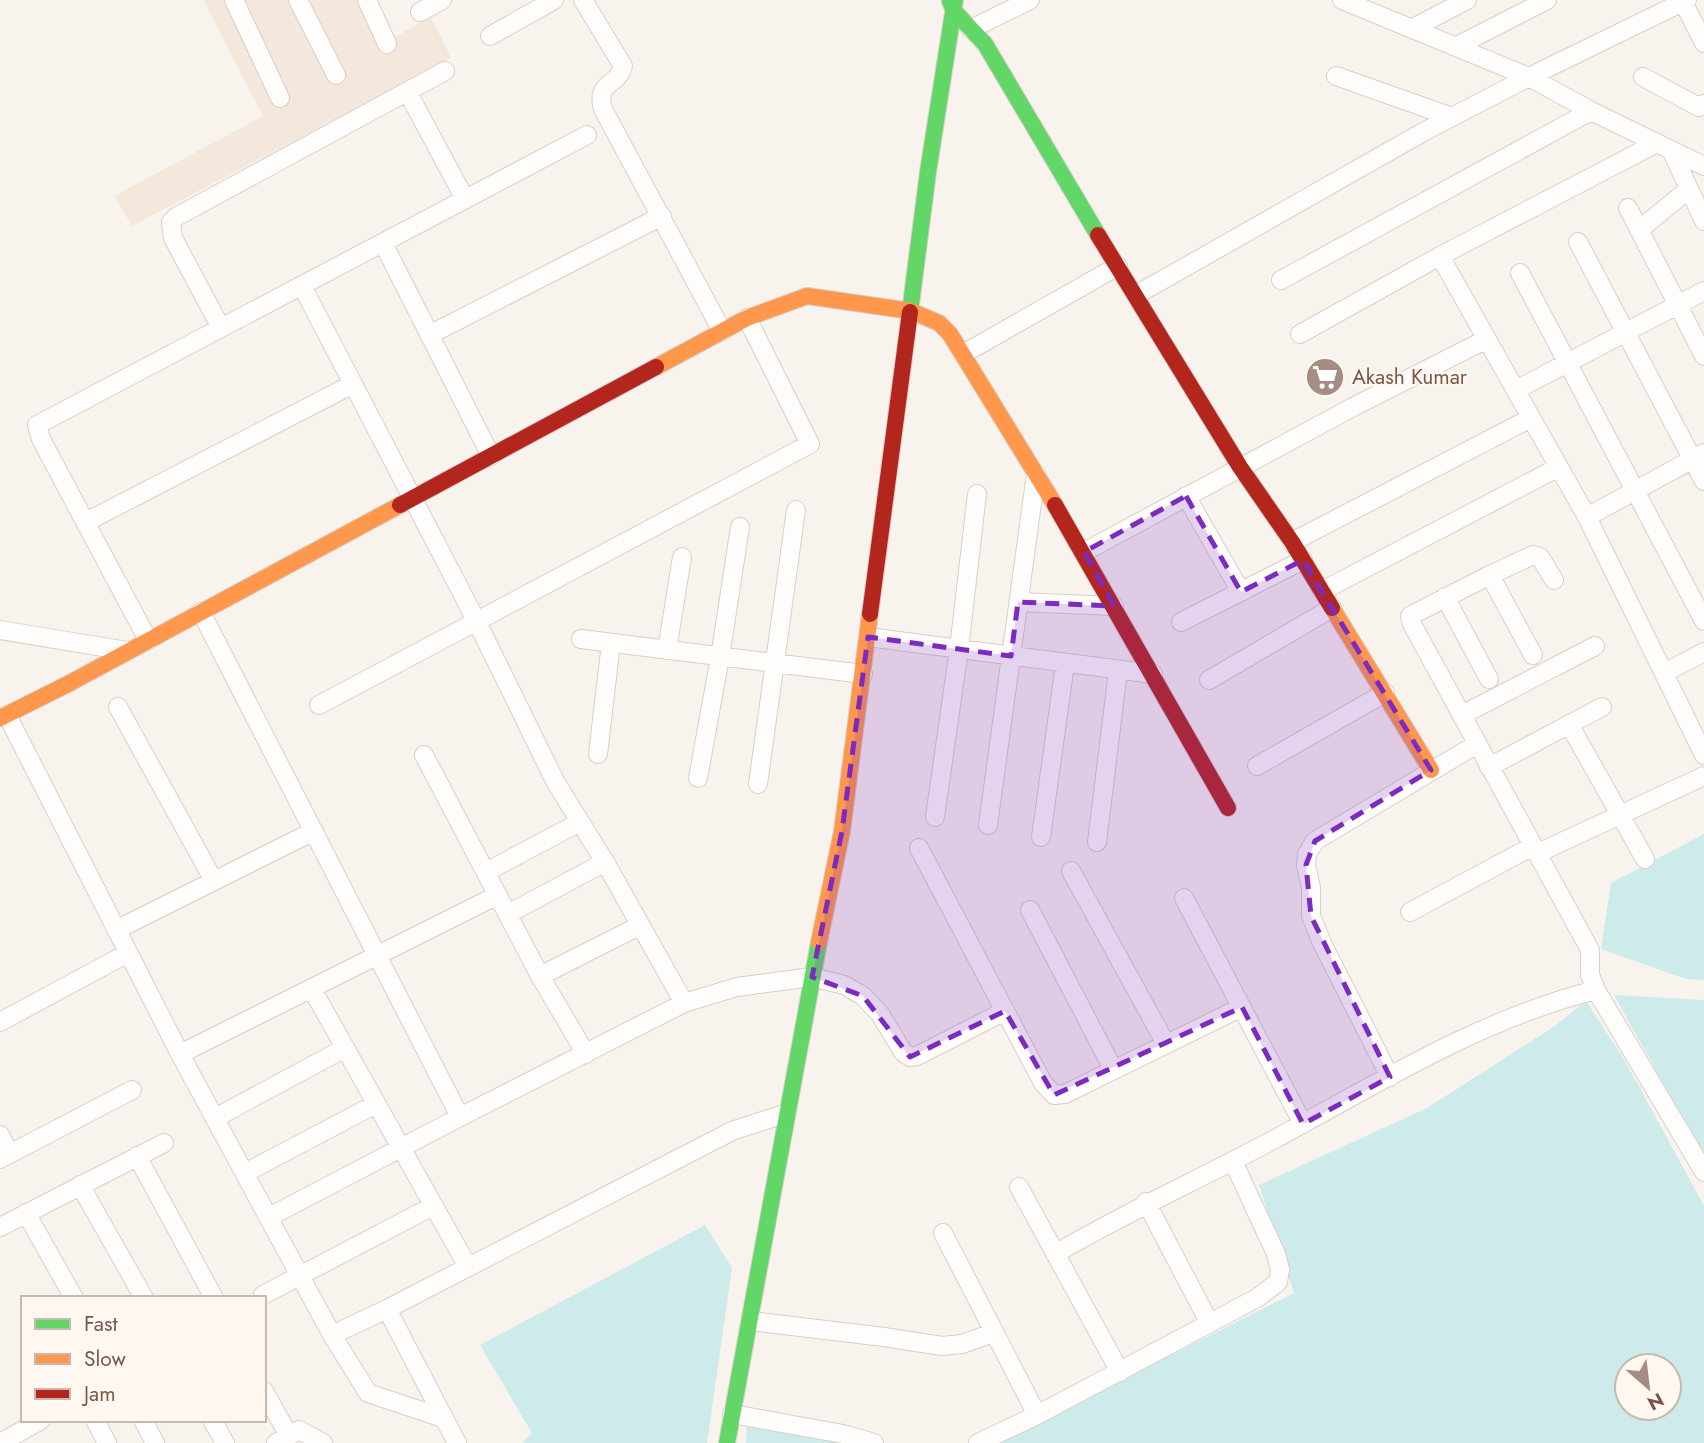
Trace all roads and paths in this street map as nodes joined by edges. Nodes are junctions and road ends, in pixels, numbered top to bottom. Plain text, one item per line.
1 (234, 0) edge
2 (298, 0) edge
3 (367, 0) edge
4 (442, 0) edge
5 (554, 0) edge
6 (583, 0) edge
7 (1030, 0) edge
8 (1342, 0) edge
9 (1467, 0) edge
10 (1548, 0) edge
11 (1685, 1) edge
12 (953, 4) edge
13 (420, 12) dead end
14 (1413, 28) junction
15 (971, 29) junction
16 (490, 36) dead end
17 (1704, 43) edge
18 (387, 44) dead end
19 (1457, 46) junction
20 (445, 71) dead end
21 (336, 75) dead end
22 (1336, 76) dead end
23 (1529, 77) junction
24 (1643, 77) dead end
25 (408, 93) junction
26 (280, 98) dead end
27 (1704, 104) edge
28 (1591, 111) junction
29 (1452, 117) junction
30 (587, 135) dead end
31 (1664, 146) junction
32 (1703, 164) edge
33 (1689, 188) junction
34 (465, 199) junction
35 (1628, 208) dead end
36 (662, 216) junction
37 (1704, 221) edge
38 (1639, 230) junction
39 (1578, 242) dead end
40 (383, 243) junction
41 (1440, 256) junction
42 (1118, 266) junction
43 (1520, 272) dead end
44 (1281, 280) dead end
45 (302, 286) junction
46 (1704, 291) edge
47 (1136, 295) junction
48 (1677, 306) junction
49 (911, 311) junction
50 (747, 318) junction
51 (221, 328) junction
52 (722, 331) junction
53 (1625, 332) junction
54 (1300, 334) dead end
55 (429, 335) junction
56 (1487, 339) junction
57 (964, 354) junction
58 (1704, 356) edge
59 (1567, 363) junction
60 (353, 384) junction
61 (1516, 390) junction
62 (1531, 418) junction
63 (491, 456) junction
64 (1698, 456) edge
65 (1240, 467) junction
66 (1559, 467) junction
67 (1036, 474) junction
68 (1704, 481) edge
69 (1636, 490) junction
70 (976, 494) dead end
71 (1186, 496) junction
72 (413, 499) junction
73 (796, 510) dead end
74 (1587, 517) junction
75 (86, 522) junction
76 (740, 527) dead end
77 (1292, 542) junction
78 (1084, 552) junction
79 (682, 557) dead end
80 (1303, 560) junction
81 (1488, 576) junction
82 (1554, 580) dead end
83 (1322, 591) junction
84 (1241, 592) junction
85 (1445, 597) junction
86 (1018, 602) junction
87 (1114, 606) junction
88 (1332, 608) junction
89 (201, 612) junction
90 (1704, 621) edge
91 (477, 622) junction
92 (1181, 622) dead end
93 (0, 630) edge
94 (868, 637) junction
95 (581, 639) dead end
96 (148, 640) junction
97 (611, 643) junction
98 (1595, 646) dead end
99 (959, 649) junction
100 (667, 650) junction
101 (1704, 652) edge
102 (120, 655) junction
103 (1533, 655) dead end
104 (1012, 656) junction
105 (720, 657) junction
106 (774, 663) junction
107 (1065, 664) junction
108 (1118, 671) junction
109 (1664, 673) junction
110 (863, 674) junction
111 (1153, 674) junction
112 (1489, 679) dead end
113 (1209, 680) dead end
114 (1385, 693) junction
115 (319, 705) dead end
116 (118, 707) dead end
117 (1602, 707) dead end
118 (1462, 715) junction
119 (3, 717) edge
120 (1569, 724) junction
121 (1477, 744) junction
122 (598, 754) dead end
123 (424, 755) dead end
124 (1704, 755) edge
125 (1257, 766) dead end
126 (1489, 767) junction
127 (1431, 770) junction
128 (1704, 776) edge
129 (698, 778) dead end
130 (758, 784) dead end
131 (1228, 808) dead end
132 (1620, 815) junction
133 (935, 817) dead end
134 (580, 822) junction
135 (988, 825) dead end
136 (314, 831) junction
137 (1041, 837) dead end
138 (1097, 842) dead end
139 (919, 848) dead end
140 (1536, 850) junction
141 (1645, 859) dead end
142 (606, 862) junction
143 (1071, 871) dead end
144 (486, 872) junction
145 (214, 881) junction
146 (498, 895) junction
147 (1184, 898) dead end
148 (1030, 909) dead end
149 (1410, 912) dead end
150 (508, 914) junction
151 (639, 926) junction
152 (116, 930) junction
153 (128, 953) junction
154 (378, 956) junction
155 (540, 976) junction
156 (812, 977) junction
157 (1593, 983) junction
158 (313, 989) junction
159 (684, 1003) junction
160 (1242, 1007) junction
161 (1005, 1011) junction
162 (0, 1021) edge
163 (1166, 1044) junction
164 (345, 1048) junction
165 (180, 1054) junction
166 (586, 1054) junction
167 (1113, 1069) junction
168 (1390, 1077) junction
169 (132, 1090) dead end
170 (376, 1104) junction
171 (787, 1113) junction
172 (460, 1117) junction
173 (215, 1118) junction
174 (1303, 1124) junction
175 (0, 1135) edge
176 (164, 1143) dead end
177 (400, 1148) junction
178 (5, 1156) edge
179 (138, 1156) junction
180 (1233, 1161) junction
181 (1704, 1172) edge
182 (245, 1173) junction
183 (80, 1185) junction
184 (1019, 1188) dead end
185 (1146, 1202) junction
186 (433, 1206) junction
187 (26, 1213) junction
188 (269, 1217) junction
189 (0, 1227) edge
190 (943, 1233) dead end
191 (1055, 1254) junction
192 (468, 1268) junction
193 (299, 1274) junction
194 (263, 1295) dead end
195 (73, 1296) edge
196 (143, 1296) edge
197 (213, 1296) edge
198 (387, 1310) junction
199 (751, 1321) junction
200 (1209, 1322) junction
201 (993, 1333) junction
202 (332, 1335) junction
203 (1120, 1372) junction
204 (266, 1396) edge
205 (732, 1414) junction
206 (1037, 1415) junction
207 (443, 1418) junction
208 (96, 1422) edge
209 (143, 1422) edge
210 (213, 1422) edge
211 (33, 1431) edge
212 (282, 1440) edge
213 (0, 1443) edge
214 (107, 1443) edge
215 (155, 1443) edge
216 (225, 1443) edge
217 (323, 1443) edge
218 (457, 1443) edge
219 (727, 1443) edge
220 (874, 1443) edge
221 (978, 1443) edge

1 - 26 street
2 - 21 street
3 - 18 street
4 - 13 street
5 - 16 street
6 - 36 street
7 - 15 street
8 - 14 street
9 - 14 street
10 - 19 street
11 - 17 street
11 - 23 street
12 - 15 street
12 - 49 street
14 - 19 street
15 - 42 street
19 - 23 street
20 - 25 street
22 - 29 street
23 - 28 street
23 - 29 street
24 - 27 street
25 - 34 street
25 - 51 street
28 - 31 street
28 - 44 street
29 - 47 street
30 - 34 street
31 - 32 street
31 - 33 street
31 - 41 street
33 - 37 street
33 - 38 street
34 - 40 street
35 - 38 street
36 - 52 street
36 - 55 street
38 - 48 street
39 - 53 street
40 - 45 street
40 - 55 street
41 - 54 street
41 - 56 street
42 - 47 street
42 - 57 street
43 - 59 street
45 - 51 street
45 - 60 street
46 - 48 street
47 - 65 street
48 - 53 street
48 - 58 street
49 - 50 street
49 - 57 street
49 - 94 street
50 - 52 street
50 - 91 street
51 - 75 street
52 - 63 street
53 - 59 street
53 - 64 street
55 - 63 street
56 - 61 street
56 - 65 street
57 - 67 street
59 - 61 street
59 - 69 street
60 - 72 street
60 - 75 street
61 - 62 street
62 - 66 street
62 - 77 street
63 - 72 street
64 - 68 street
64 - 69 street
65 - 71 street
65 - 77 street
66 - 74 street
66 - 83 street
67 - 78 street
67 - 86 street
69 - 74 street
69 - 90 street
70 - 99 street
71 - 78 street
71 - 84 street
72 - 89 street
72 - 91 street
73 - 106 street
74 - 109 street
75 - 96 street
76 - 105 street
77 - 80 street
78 - 87 street
79 - 100 street
80 - 83 street
80 - 84 street
81 - 82 street
81 - 85 street
81 - 103 street
83 - 88 street
84 - 92 street
85 - 112 street
85 - 118 street
86 - 87 street
86 - 104 street
87 - 111 street
88 - 113 street
88 - 114 street
89 - 96 street
89 - 136 street
91 - 115 street
91 - 134 street
93 - 102 street
94 - 99 street
94 - 110 street
95 - 97 street
96 - 102 street
97 - 100 street
97 - 122 street
98 - 118 street
99 - 104 street
99 - 133 street
100 - 105 street
101 - 109 street
102 - 119 street
104 - 107 street
104 - 135 street
105 - 106 street
105 - 129 street
106 - 110 street
106 - 130 street
107 - 108 street
107 - 137 street
108 - 111 street
108 - 138 street
109 - 124 street
110 - 156 street
111 - 131 street
114 - 125 street
114 - 127 street
116 - 145 street
117 - 120 street
118 - 121 street
119 - 152 street
120 - 126 street
120 - 132 street
121 - 126 street
121 - 127 street
123 - 144 street
126 - 140 street
127 - 168 street
128 - 132 street
132 - 140 street
132 - 141 street
134 - 142 street
134 - 144 street
136 - 145 street
136 - 154 street
139 - 161 street
140 - 149 street
140 - 157 street
142 - 150 street
142 - 151 street
143 - 163 street
144 - 146 street
145 - 152 street
146 - 150 street
146 - 154 street
147 - 160 street
148 - 167 street
150 - 155 street
151 - 155 street
151 - 159 street
152 - 153 street
153 - 162 street
153 - 165 street
154 - 158 street
154 - 172 street
155 - 166 street
156 - 159 street
156 - 161 street
156 - 171 street
157 - 168 street
157 - 181 street
158 - 164 street
158 - 165 street
159 - 166 street
160 - 163 street
160 - 174 street
161 - 167 street
163 - 167 street
164 - 170 street
164 - 173 street
165 - 173 street
166 - 172 street
168 - 174 street
169 - 178 street
170 - 177 street
170 - 182 street
171 - 192 street
171 - 199 street
172 - 177 street
173 - 182 street
174 - 180 street
175 - 178 street
176 - 179 street
177 - 186 street
177 - 188 street
179 - 183 street
179 - 197 street
180 - 185 street
180 - 200 street
182 - 188 street
183 - 187 street
183 - 196 street
184 - 191 street
185 - 191 street
185 - 200 street
186 - 192 street
186 - 193 street
187 - 189 street
187 - 195 street
188 - 193 street
190 - 201 street
191 - 203 street
192 - 198 street
193 - 194 street
193 - 202 street
198 - 202 street
198 - 207 street
199 - 201 street
199 - 205 street
200 - 203 street
201 - 206 street
202 - 207 street
203 - 206 street
204 - 212 street
205 - 219 street
205 - 220 street
206 - 221 street
207 - 218 street
208 - 214 street
209 - 215 street
210 - 216 street
211 - 213 street
212 - 217 street

